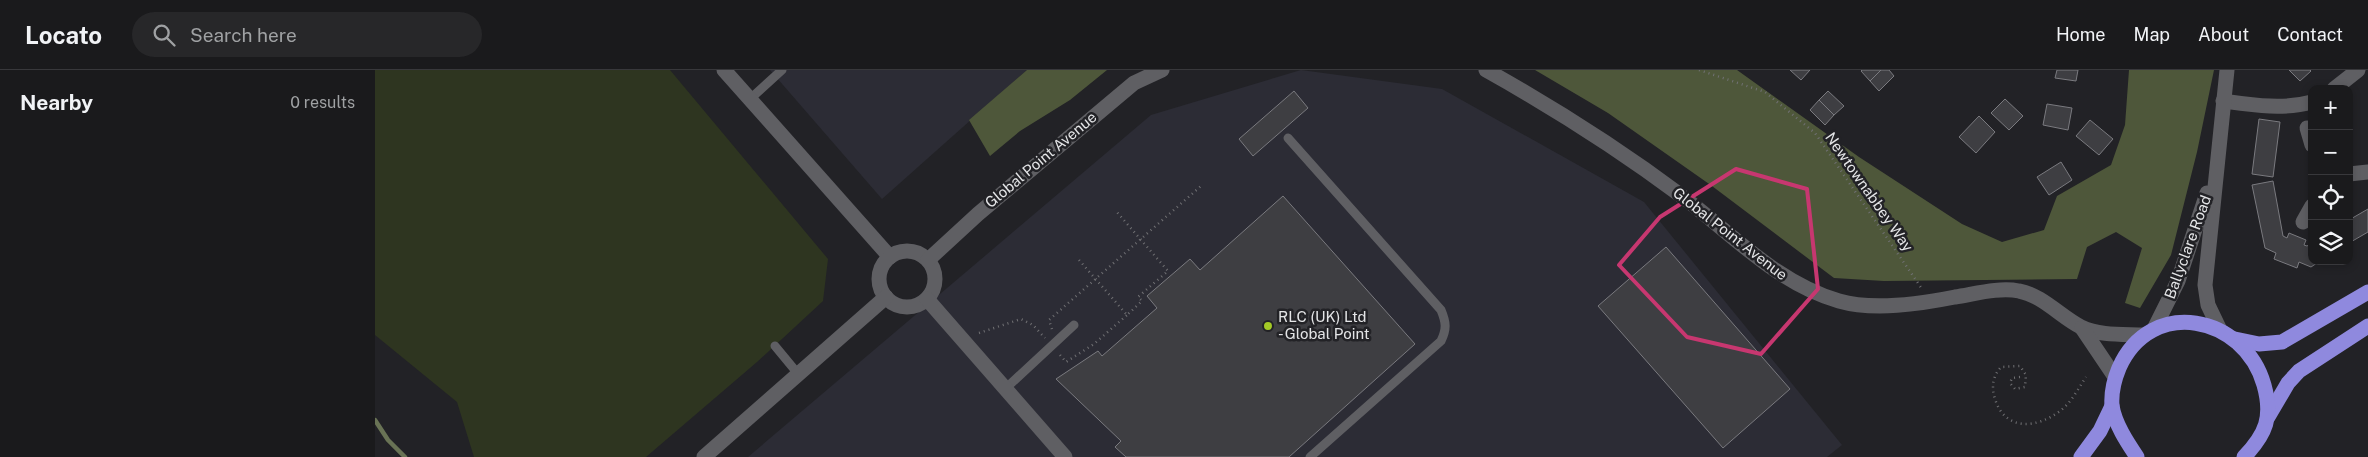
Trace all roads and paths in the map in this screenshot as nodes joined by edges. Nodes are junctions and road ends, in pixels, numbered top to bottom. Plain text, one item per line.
1 (724, 70) edge
2 (782, 70) edge
3 (1162, 70) edge
4 (1486, 70) edge
5 (1699, 70) edge
6 (2227, 70) edge
7 (2358, 70) edge
8 (2339, 85) edge
9 (750, 99) junction
10 (2223, 101) junction
11 (2308, 103) edge
12 (2307, 128) dead end
13 (2308, 131) edge
14 (1288, 138) dead end
15 (2216, 162) junction
16 (2368, 172) edge
17 (2353, 174) edge
18 (1201, 186) dead end
19 (1116, 211) dead end
20 (2308, 213) edge
21 (2303, 222) dead end
22 (1141, 239) junction
23 (890, 257) junction
24 (928, 260) junction
25 (1079, 260) dead end
26 (1095, 279) junction
27 (2368, 292) edge
28 (886, 297) junction
29 (927, 299) junction
30 (1928, 302) junction
31 (1074, 325) dead end
32 (2368, 326) edge
33 (2082, 328) junction
34 (2220, 330) junction
35 (2149, 332) junction
36 (1046, 338) dead end
37 (2235, 339) junction
38 (775, 346) dead end
39 (799, 375) junction
40 (2115, 376) junction
41 (2020, 377) dead end
42 (2086, 378) dead end
43 (1005, 389) junction
44 (2112, 406) junction
45 (2268, 417) junction
46 (2258, 443) junction
47 (704, 457) edge
48 (1065, 457) edge
49 (1310, 457) edge
50 (2081, 457) edge
51 (2137, 457) edge
52 (2244, 457) edge
53 (2252, 457) edge

1 - 9 street
2 - 9 lane
3 - 24 street, Global Point Avenue
4 - 30 street, Global Point Avenue
5 - 30 path, Newtownabbey Way
6 - 10 street, Ballyclare Road
7 - 8 street
9 - 23 street
10 - 11 street
10 - 15 street, Ballyclare Road
12 - 13 street
14 - 49 lane
15 - 34 street, Ballyclare Road
15 - 35 street, Ballyclare Road
16 - 17 street
18 - 22 path
19 - 22 path
20 - 21 street
22 - 26 path
22 - 26 path
23 - 24 street
23 - 28 street
24 - 29 street
25 - 26 path
26 - 36 path
27 - 37 highway
28 - 29 street
28 - 39 street
29 - 43 street
30 - 33 street, Global Point Avenue
31 - 43 lane
32 - 45 highway
33 - 35 street, Global Point Avenue
33 - 40 street, Global Point Avenue
34 - 35 highway
34 - 37 highway
35 - 40 highway
37 - 45 highway
38 - 39 lane
39 - 47 street
40 - 44 highway
41 - 42 path
43 - 48 street
44 - 50 highway
44 - 51 highway
45 - 46 highway
46 - 52 highway
46 - 53 street

